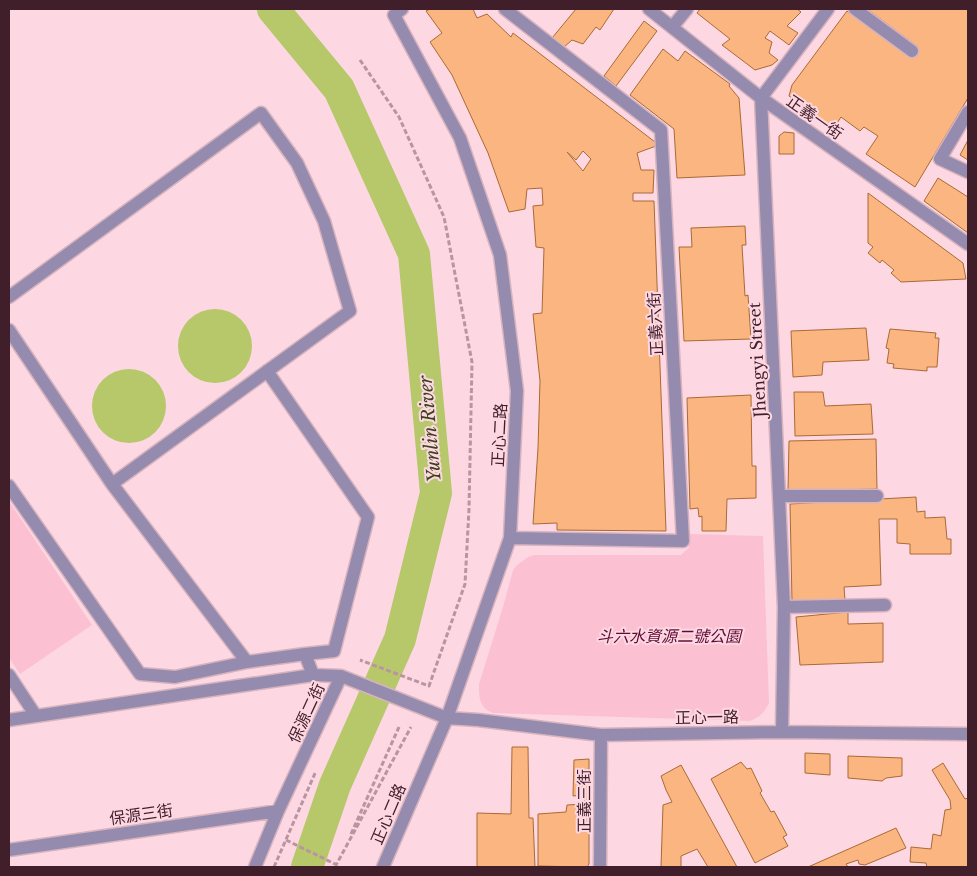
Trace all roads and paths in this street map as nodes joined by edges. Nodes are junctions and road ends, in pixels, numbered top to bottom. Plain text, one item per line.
1 (402, 9) edge
2 (505, 9) edge
3 (649, 9) edge
4 (687, 9) edge
5 (828, 9) edge
6 (855, 9) edge
7 (673, 26) junction
8 (912, 51) dead end
9 (360, 60) dead end
10 (761, 98) junction
11 (968, 112) edge
12 (968, 172) edge
13 (968, 244) edge
14 (9, 297) edge
15 (9, 330) edge
16 (267, 371) junction
17 (112, 484) junction
18 (9, 486) edge
19 (779, 496) junction
20 (877, 496) dead end
21 (510, 538) junction
22 (885, 605) dead end
23 (784, 607) junction
24 (306, 654) junction
25 (360, 660) dead end
26 (247, 662) junction
27 (9, 675) edge
28 (313, 675) junction
29 (347, 678) junction
30 (36, 716) junction
31 (444, 717) junction
32 (9, 720) edge
33 (399, 727) dead end
34 (411, 727) dead end
35 (782, 732) junction
36 (968, 734) edge
37 (600, 735) junction
38 (316, 770) dead end
39 (278, 811) junction
40 (286, 841) junction
41 (9, 850) edge
42 (336, 866) edge
43 (255, 867) edge
44 (274, 867) edge
45 (383, 867) edge
46 (600, 867) edge

1 - 21 street, 正心二路
2 - 21 street, 正義六街
3 - 7 street, 正義一街
4 - 7 street
5 - 10 street
6 - 8 street
7 - 10 street, 正義一街
9 - 25 path
10 - 13 street, 正義一街
10 - 19 street, Jhengyi Street
11 - 12 street
14 - 16 street
15 - 17 street
16 - 17 street
16 - 24 street
17 - 26 street
18 - 26 street
19 - 20 street
19 - 23 street, Jhengyi Street
21 - 31 street, 正心二路
22 - 23 street
23 - 35 street, Jhengyi Street
24 - 26 street
24 - 28 street
27 - 30 street
28 - 29 street
28 - 30 street
29 - 31 street
29 - 39 street, 保源二街
30 - 32 street
31 - 37 street, 正心一路
31 - 45 street, 正心二路
33 - 42 path
34 - 42 path
35 - 36 street, 正心一路
35 - 37 street, 正心一路
37 - 46 street, 正義三街
38 - 40 path
39 - 41 street, 保源三街
39 - 43 street, 保源二街
40 - 42 path
40 - 44 path

